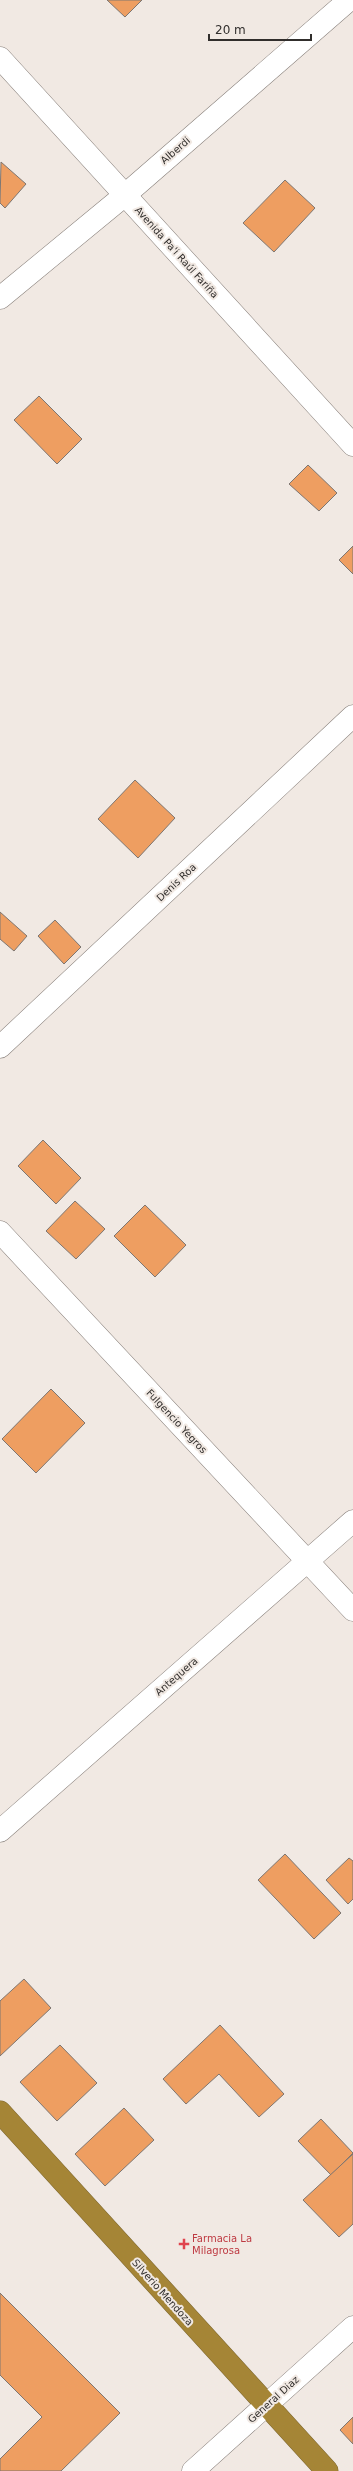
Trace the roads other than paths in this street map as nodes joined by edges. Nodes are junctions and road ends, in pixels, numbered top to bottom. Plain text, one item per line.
1 (349, 0) edge
2 (0, 58) edge
3 (124, 195) junction
4 (0, 298) edge
5 (353, 446) edge
6 (353, 716) edge
7 (0, 1047) edge
8 (0, 1232) edge
9 (353, 1521) edge
10 (308, 1560) junction
11 (353, 1610) edge
12 (0, 1831) edge
13 (0, 2112) edge
14 (353, 2327) edge
15 (266, 2406) junction
16 (194, 2471) edge
17 (327, 2471) edge

1 - 3 street, Alberdi
2 - 3 street, Avenida Pa'i Raúl Fariña
3 - 4 street, Alberdi
3 - 5 street, Avenida Pa'i Raúl Fariña
6 - 7 street, Denis Roa
8 - 10 street, Fulgencio Yegros
9 - 10 street, Antequera
10 - 11 street, Fulgencio Yegros
10 - 12 street, Antequera
13 - 15 highway, Silverio Mendoza
14 - 15 street, General Diaz
15 - 16 street, General Diaz
15 - 17 highway, Silverio Mendoza

